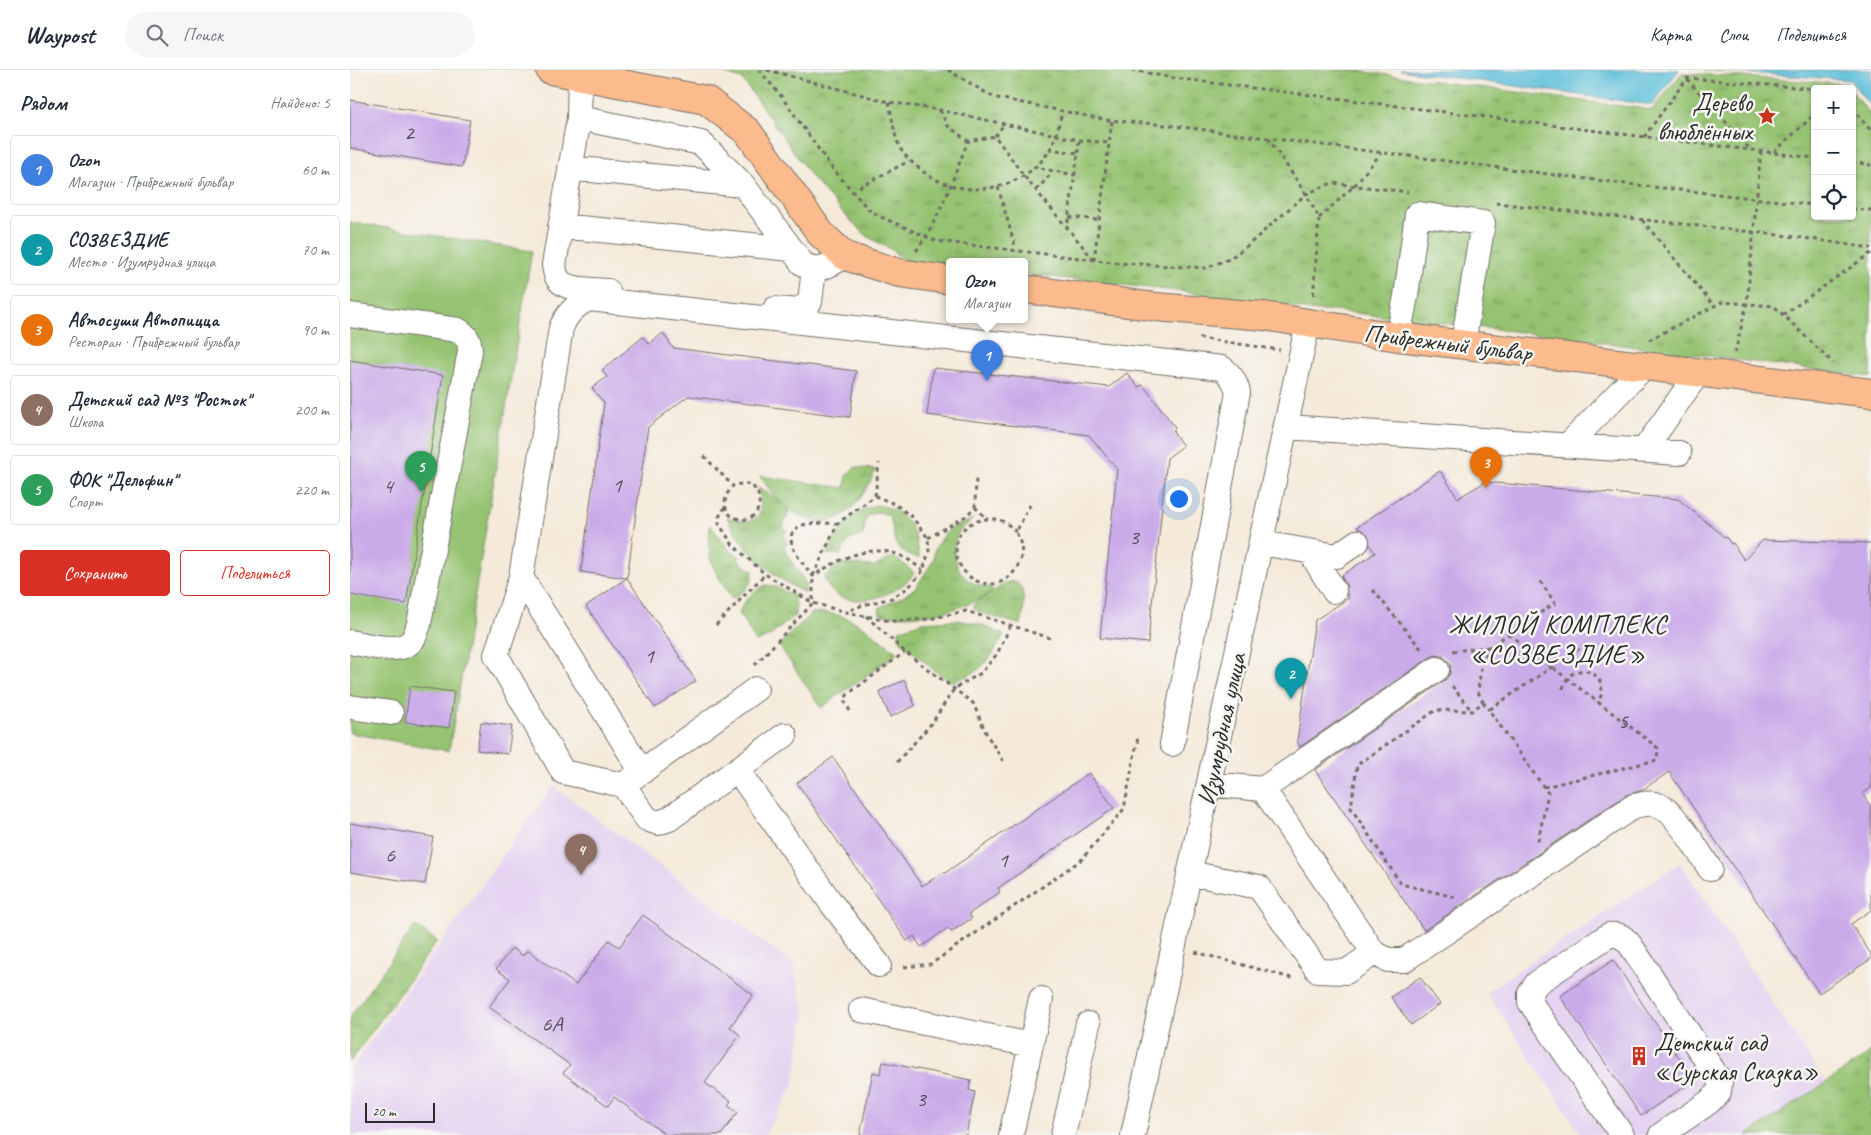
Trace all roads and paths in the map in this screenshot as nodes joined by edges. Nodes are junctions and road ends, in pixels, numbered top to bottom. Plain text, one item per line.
1 (550, 70) edge
2 (759, 70) edge
3 (767, 70) edge
4 (948, 70) edge
5 (1132, 70) edge
6 (580, 76) junction
7 (1687, 78) junction
8 (1811, 89) edge
9 (889, 102) junction
10 (939, 110) junction
11 (1062, 112) junction
12 (1856, 113) edge
13 (579, 118) junction
14 (1811, 118) edge
15 (1112, 121) junction
16 (1006, 123) junction
17 (1871, 131) edge
18 (1056, 134) junction
19 (995, 136) junction
20 (1643, 137) junction
21 (1268, 138) junction
22 (1079, 140) junction
23 (968, 141) junction
24 (1109, 143) junction
25 (1049, 149) junction
26 (1750, 149) junction
27 (1761, 150) junction
28 (1773, 152) junction
29 (1078, 153) junction
30 (1381, 153) junction
31 (1811, 157) edge
32 (909, 160) junction
33 (1856, 163) edge
34 (1871, 165) edge
35 (1033, 167) junction
36 (570, 168) junction
37 (1052, 170) junction
38 (1075, 175) junction
39 (1024, 176) junction
40 (951, 184) junction
41 (743, 185) junction
42 (859, 186) dead end
43 (1354, 186) junction
44 (998, 187) junction
45 (1036, 190) junction
46 (1413, 193) dead end
47 (1306, 194) junction
48 (1758, 199) junction
49 (1491, 202) dead end
50 (1811, 205) edge
51 (1856, 209) edge
52 (1871, 210) edge
53 (1069, 217) junction
54 (1320, 218) junction
55 (1099, 220) junction
56 (1641, 220) junction
57 (560, 226) junction
58 (1067, 229) junction
59 (1754, 233) junction
60 (925, 238) junction
61 (1015, 246) dead end
62 (1871, 248) edge
63 (791, 249) junction
64 (914, 253) dead end
65 (1871, 253) edge
66 (845, 256) junction
67 (1094, 260) junction
68 (814, 269) junction
69 (946, 279) edge
70 (1028, 290) edge
71 (1746, 303) junction
72 (1714, 306) junction
73 (350, 315) edge
74 (1310, 315) junction
75 (1783, 315) junction
76 (1398, 336) junction
77 (1463, 344) junction
78 (1646, 354) junction
79 (1734, 360) dead end
80 (1839, 368) dead end
81 (1698, 372) junction
82 (1871, 393) edge
83 (1286, 427) junction
84 (1568, 445) junction
85 (1644, 450) junction
86 (1679, 453) dead end
87 (704, 456) dead end
88 (879, 463) dead end
89 (976, 477) dead end
90 (733, 486) junction
91 (875, 496) junction
92 (725, 506) junction
93 (1030, 506) dead end
94 (975, 508) junction
95 (986, 518) junction
96 (838, 523) junction
97 (1016, 532) junction
98 (928, 538) junction
99 (1357, 542) dead end
100 (1261, 543) junction
101 (1311, 553) junction
102 (923, 571) junction
103 (765, 574) junction
104 (521, 576) junction
105 (813, 576) junction
106 (1538, 578) dead end
107 (1334, 591) dead end
108 (813, 603) junction
109 (846, 612) junction
110 (866, 616) junction
111 (716, 624) dead end
112 (1010, 627) junction
113 (1509, 634) junction
114 (1050, 638) dead end
115 (350, 642) edge
116 (1586, 644) dead end
117 (1489, 646) junction
118 (905, 652) junction
119 (1440, 660) joint
120 (1553, 666) junction
121 (755, 678) joint
122 (1568, 678) junction
123 (954, 689) junction
124 (1563, 689) dead end
125 (1483, 702) junction
126 (1598, 703) junction
127 (350, 707) edge
128 (1489, 710) junction
129 (850, 711) dead end
130 (391, 713) dead end
131 (786, 735) dead end
132 (1138, 737) dead end
133 (1172, 744) dead end
134 (897, 762) dead end
135 (1005, 764) dead end
136 (738, 770) junction
137 (642, 772) junction
138 (1209, 784) junction
139 (623, 785) junction
140 (1544, 787) junction
141 (1263, 789) junction
142 (1530, 846) dead end
143 (1710, 869) dead end
144 (1190, 873) junction
145 (1456, 897) dead end
146 (1192, 951) dead end
147 (1374, 952) junction
148 (879, 965) dead end
149 (904, 967) dead end
150 (1318, 971) junction
151 (1041, 999) dead end
152 (861, 1010) dead end
153 (1088, 1024) dead end
154 (1031, 1045) junction
155 (1011, 1135) edge
156 (1063, 1135) edge
157 (1133, 1135) edge
158 (1622, 1135) edge
159 (1661, 1135) edge

1 - 6 main road
2 - 60 path
3 - 9 path
4 - 11 path
5 - 20 path
6 - 13 street
6 - 66 main road
7 - 8 path
7 - 20 path
7 - 26 path
9 - 10 path
9 - 32 path
10 - 16 path
10 - 23 path
11 - 15 path
11 - 18 path
12 - 17 path
13 - 36 street
13 - 41 street
14 - 28 path
15 - 21 path
15 - 24 path
16 - 18 path
16 - 19 path
18 - 22 path
18 - 25 path
19 - 23 path
19 - 39 path
20 - 26 path
21 - 30 path
21 - 47 path
22 - 24 path
22 - 29 path
23 - 40 path
24 - 55 path
25 - 29 path
25 - 35 path
26 - 27 path
27 - 28 path
27 - 48 path
28 - 31 path
29 - 38 path
30 - 43 path
30 - 48 path
32 - 40 path
32 - 42 path
33 - 34 path
35 - 37 path
35 - 39 path
36 - 41 street
36 - 57 street
37 - 38 path
37 - 45 path
38 - 53 path
39 - 44 path
39 - 45 path
40 - 44 path
40 - 60 path
41 - 63 street
43 - 46 path
43 - 47 path
43 - 54 path
44 - 61 path
45 - 58 path
47 - 54 path
47 - 67 path
48 - 50 path
48 - 59 path
49 - 56 path
51 - 52 path
53 - 55 path
53 - 58 path
54 - 74 path
55 - 67 path
56 - 59 path
56 - 72 path
57 - 63 street
57 - 68 street
58 - 67 path
59 - 62 path
59 - 71 path
60 - 64 path
60 - 67 path
63 - 68 street
65 - 75 path
66 - 68 street
66 - 69 main road
70 - 74 main road, Прибрежный бульвар
71 - 72 path
71 - 75 path
71 - 79 path
72 - 78 path
73 - 115 street
74 - 76 main road, Прибрежный бульвар
74 - 83 street, Изумрудная улица
75 - 80 path
76 - 77 main road, Прибрежный бульвар
76 - 77 street
77 - 78 main road, Прибрежный бульвар
78 - 81 main road, Прибрежный бульвар
78 - 84 street
81 - 82 main road, Прибрежный бульвар
81 - 85 street
83 - 84 street
83 - 100 street, Изумрудная улица
84 - 85 street
85 - 86 street
87 - 90 path
88 - 91 path
89 - 94 path
90 - 92 path
90 - 92 path
91 - 96 path
91 - 98 path
92 - 103 path
93 - 97 path
94 - 95 path
94 - 98 path
95 - 97 path
95 - 97 path
96 - 105 path
96 - 105 path
98 - 102 path
99 - 101 street
100 - 101 street
100 - 138 street, Изумрудная улица
101 - 107 street
102 - 105 path
102 - 109 path
103 - 108 path
103 - 111 path
104 - 133 street
104 - 137 street
104 - 139 street
105 - 108 path
106 - 113 path
108 - 109 path
108 - 121 path
109 - 110 path
110 - 112 path
110 - 118 path
112 - 114 path
112 - 123 path
113 - 117 path
113 - 120 path
116 - 120 path
117 - 119 path
117 - 125 path
118 - 123 path
118 - 129 path
119 - 141 street
120 - 122 path
120 - 128 path
121 - 137 street
122 - 124 path
122 - 126 path
122 - 126 path
123 - 134 path
123 - 135 path
125 - 128 path
125 - 145 path
126 - 140 path
127 - 130 street
128 - 140 path
131 - 136 street
132 - 149 path
136 - 139 street
136 - 148 street
137 - 139 street
138 - 141 street
138 - 144 street, Изумрудная улица
140 - 142 path
141 - 147 street
143 - 147 street
144 - 150 street
144 - 157 street, Изумрудная улица
146 - 150 path
147 - 150 street
151 - 154 street
152 - 154 street
153 - 156 street
154 - 155 street
158 - 159 street

